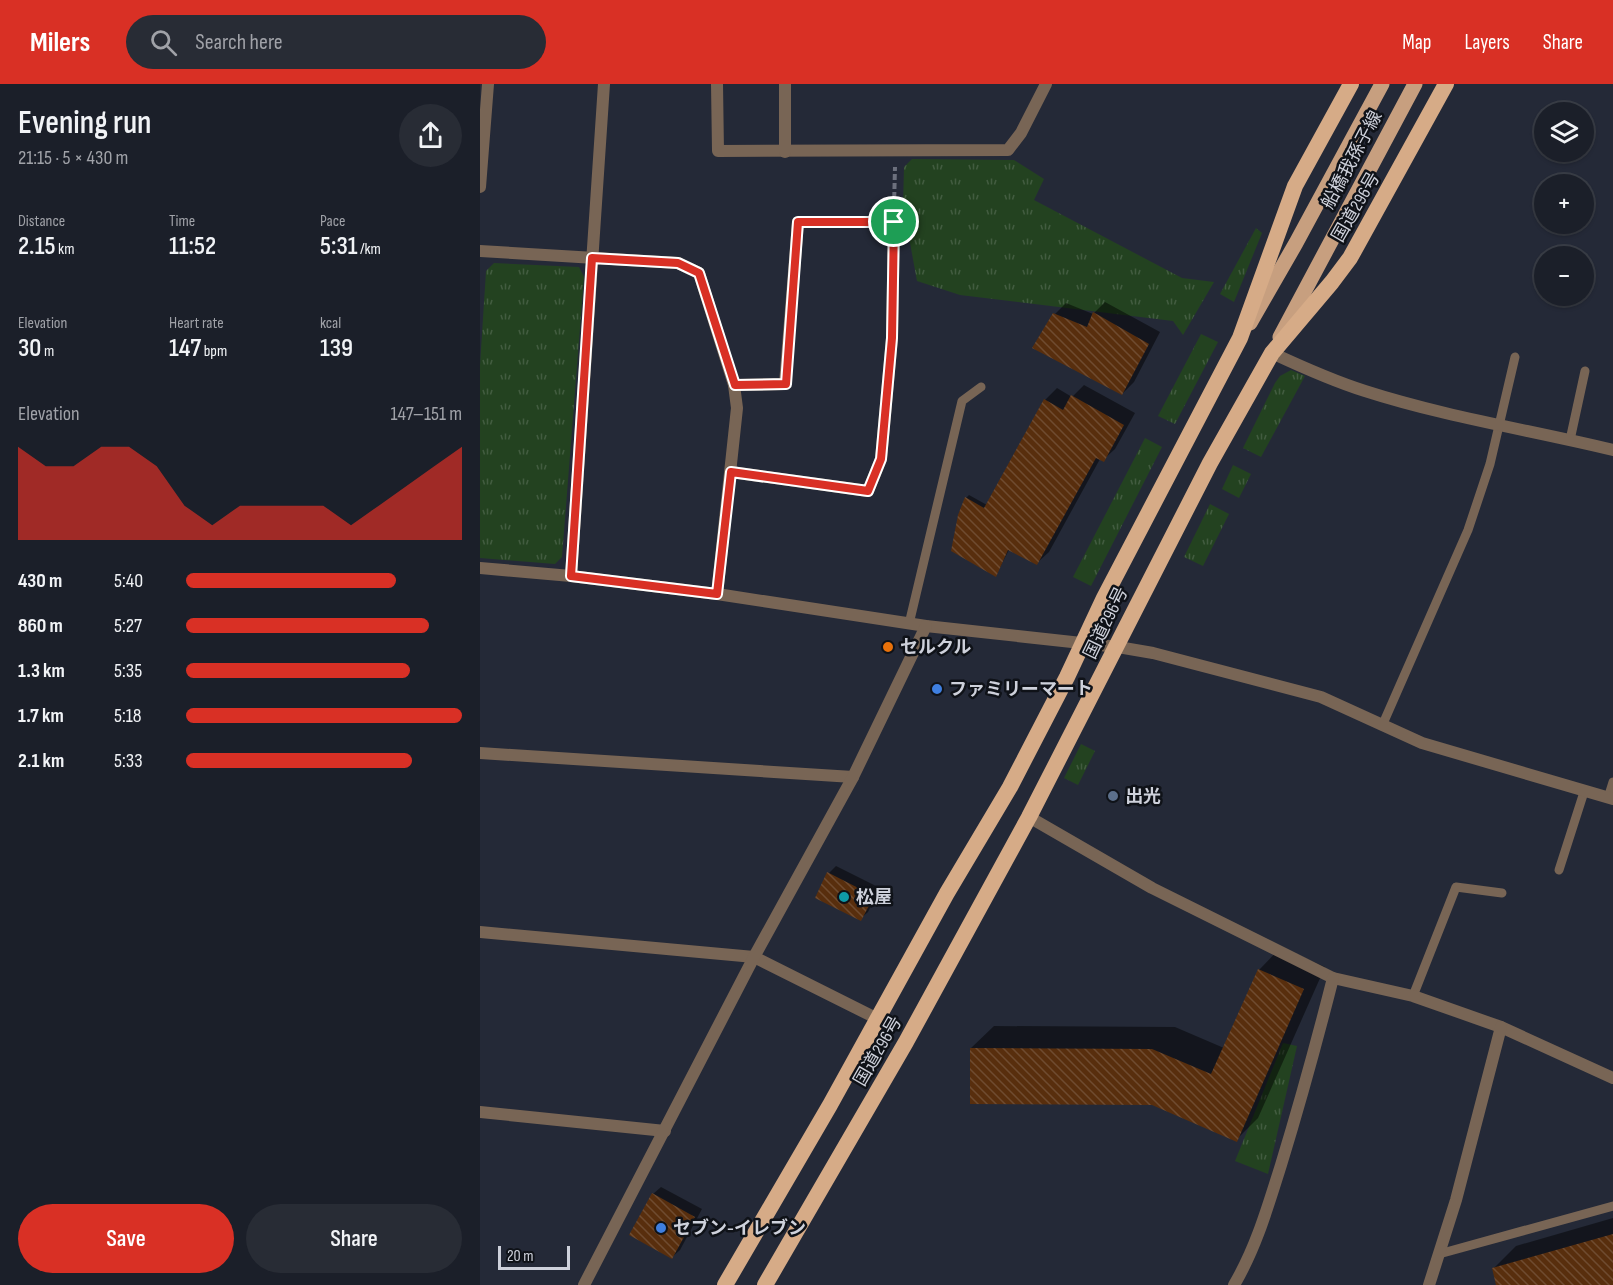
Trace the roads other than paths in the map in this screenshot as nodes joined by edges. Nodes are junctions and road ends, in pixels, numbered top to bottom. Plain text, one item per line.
1 (488, 84) edge
2 (604, 84) edge
3 (717, 84) edge
4 (785, 84) edge
5 (1046, 84) edge
6 (1351, 84) edge
7 (1382, 84) edge
8 (1415, 84) edge
9 (1446, 84) edge
10 (785, 152) junction
11 (480, 187) edge
12 (480, 251) edge
13 (592, 258) junction
14 (1240, 338) junction
15 (1272, 353) junction
16 (1515, 357) dead end
17 (1585, 371) dead end
18 (735, 385) junction
19 (981, 387) dead end
20 (1499, 427) junction
21 (1570, 440) junction
22 (1613, 450) edge
23 (731, 472) junction
24 (480, 568) edge
25 (571, 576) junction
26 (717, 594) junction
27 (909, 624) junction
28 (926, 626) junction
29 (1083, 643) junction
30 (1118, 647) junction
31 (1382, 726) junction
32 (480, 753) edge
33 (853, 777) junction
34 (1613, 782) edge
35 (1584, 792) junction
36 (1611, 799) edge
37 (1029, 817) junction
38 (1559, 870) dead end
39 (1502, 893) dead end
40 (480, 932) edge
41 (754, 957) junction
42 (1333, 978) junction
43 (1413, 996) junction
44 (878, 1019) junction
45 (1501, 1027) junction
46 (1613, 1078) edge
47 (480, 1112) edge
48 (665, 1131) junction
49 (1613, 1206) edge
50 (1439, 1254) junction
51 (584, 1285) edge
52 (724, 1285) edge
53 (765, 1285) edge
54 (1234, 1285) edge
55 (1429, 1285) edge

1 - 11 street
2 - 13 street
3 - 10 street
4 - 10 street
5 - 10 street
6 - 14 highway, 国道296号
7 - 14 main road, 船橋我孫子線
8 - 15 main road, 船橋我孫子線
9 - 15 highway, 国道296号
12 - 13 street
13 - 18 street
13 - 25 street
14 - 29 highway, 国道296号
15 - 20 street
15 - 30 highway, 国道296号
16 - 20 lane
17 - 21 lane
18 - 23 street
18 - 23 street
19 - 27 lane
20 - 21 street
20 - 31 lane
21 - 22 street
23 - 26 street
24 - 25 street
25 - 26 street
26 - 27 street
27 - 28 street
28 - 29 street
28 - 33 street
29 - 30 street
29 - 44 highway, 国道296号
30 - 31 street
30 - 37 highway, 国道296号
31 - 35 street
32 - 33 street
33 - 41 street
34 - 36 lane
35 - 36 street
35 - 38 lane
37 - 42 street
37 - 53 highway, 国道296号
39 - 43 lane
40 - 41 street
41 - 44 street
41 - 48 street
42 - 43 street
42 - 54 street
43 - 45 street
44 - 52 highway, 国道296号
45 - 46 street
45 - 50 street
47 - 48 street
48 - 51 street
49 - 50 lane
50 - 55 street

